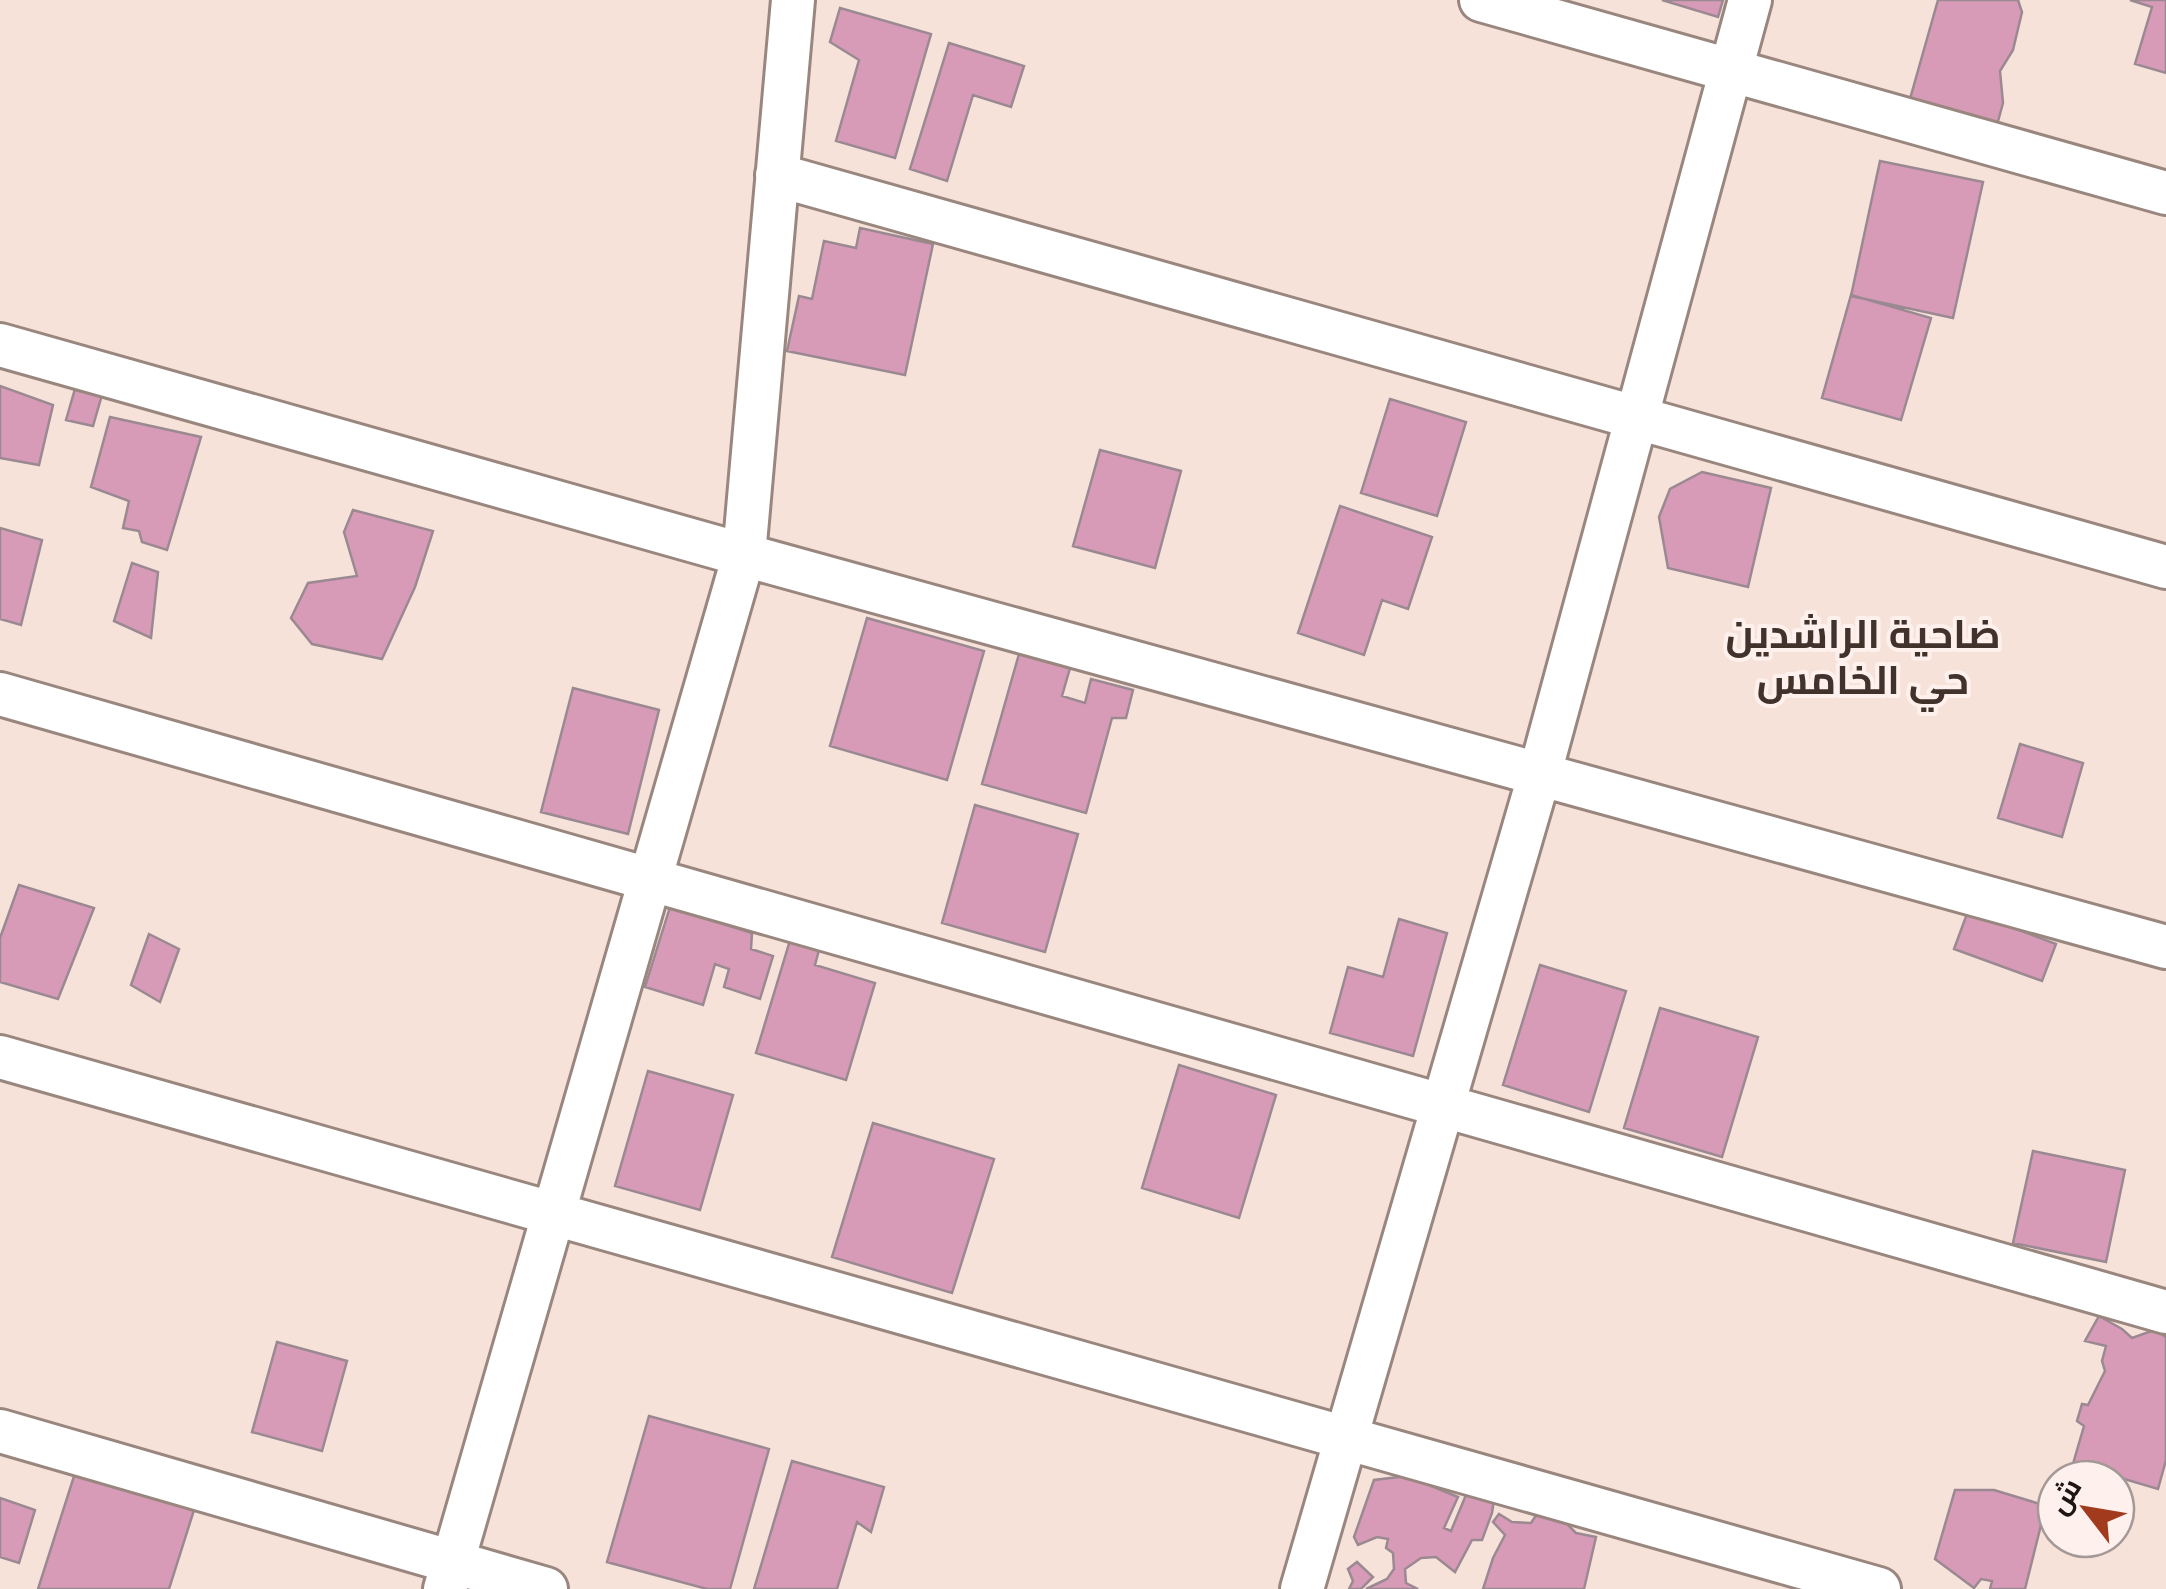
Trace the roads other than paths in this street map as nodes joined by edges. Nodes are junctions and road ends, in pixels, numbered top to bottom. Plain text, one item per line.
1 (793, 0) edge
2 (1480, 0) edge
3 (1750, 0) edge
4 (1731, 70) junction
5 (778, 176) junction
6 (2166, 193) edge
7 (0, 346) edge
8 (1637, 418) junction
9 (744, 556) junction
10 (2166, 567) edge
11 (0, 694) edge
12 (1540, 773) junction
13 (650, 879) junction
14 (2166, 946) edge
15 (0, 1057) edge
16 (1444, 1106) junction
17 (554, 1214) junction
18 (2166, 1312) edge
19 (0, 1431) edge
20 (1346, 1438) junction
21 (449, 1576) edge
22 (546, 1589) edge
23 (1302, 1589) edge
24 (1879, 1589) edge

1 - 5 street
2 - 4 street
3 - 4 street
4 - 6 street
4 - 8 street
5 - 8 street
5 - 9 street
7 - 9 street
8 - 10 street
8 - 12 street
9 - 12 street
9 - 13 street
11 - 13 street
12 - 14 street
12 - 16 street
13 - 16 street
13 - 17 street
15 - 17 street
16 - 18 street
16 - 20 street
17 - 20 street
17 - 21 street
19 - 21 street
20 - 23 street
20 - 24 street
21 - 22 street

